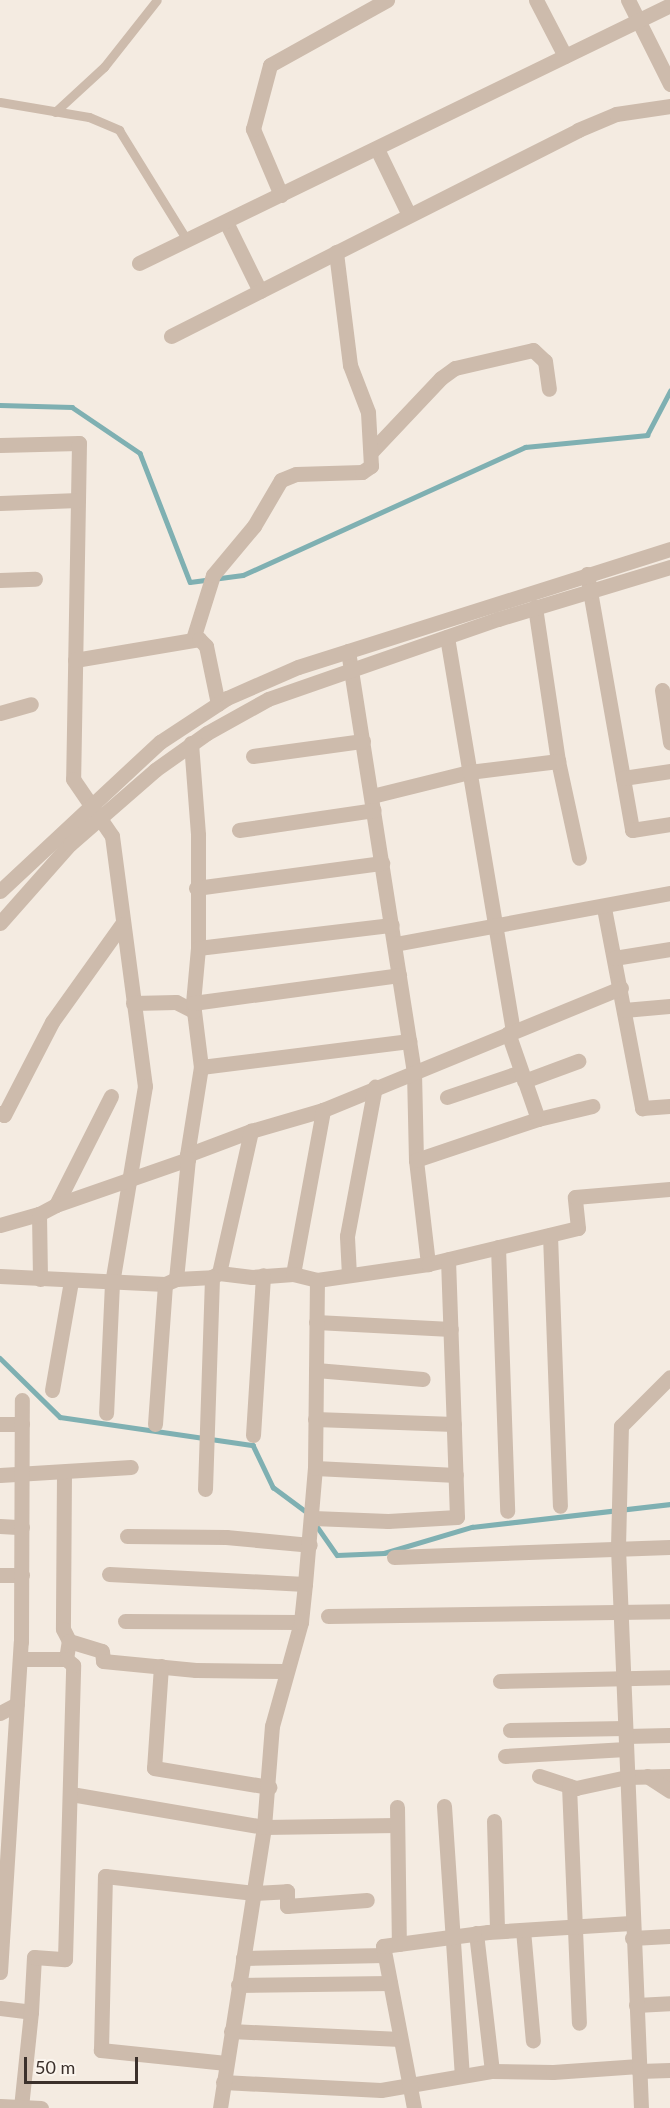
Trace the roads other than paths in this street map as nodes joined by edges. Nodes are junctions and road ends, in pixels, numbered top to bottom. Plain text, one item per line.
1 (158, 0) edge
2 (387, 0) edge
3 (536, 0) edge
4 (628, 0) edge
5 (670, 5) edge
6 (639, 20) junction
7 (565, 56) junction
8 (670, 84) edge
9 (0, 102) edge
10 (670, 106) edge
11 (55, 112) junction
12 (377, 148) junction
13 (281, 195) junction
14 (409, 215) junction
15 (226, 222) junction
16 (187, 240) junction
17 (336, 252) junction
18 (139, 263) dead end
19 (260, 291) junction
20 (171, 336) dead end
21 (549, 389) dead end
22 (0, 445) edge
23 (371, 452) junction
24 (78, 500) junction
25 (0, 503) edge
26 (670, 549) edge
27 (670, 567) edge
28 (587, 574) junction
29 (35, 579) dead end
30 (0, 580) edge
31 (590, 591) junction
32 (535, 607) junction
33 (447, 637) junction
34 (193, 639) junction
35 (348, 651) junction
36 (75, 660) junction
37 (351, 670) junction
38 (662, 690) dead end
39 (31, 704) dead end
40 (218, 704) junction
41 (0, 713) edge
42 (363, 741) junction
43 (670, 742) edge
44 (191, 743) junction
45 (253, 756) dead end
46 (558, 761) junction
47 (469, 771) junction
48 (670, 771) edge
49 (623, 778) junction
50 (373, 803) junction
51 (97, 810) junction
52 (670, 824) edge
53 (239, 830) dead end
54 (579, 858) dead end
55 (382, 863) junction
56 (196, 888) junction
57 (0, 891) edge
58 (670, 893) edge
59 (604, 908) junction
60 (2, 916) edge
61 (122, 924) junction
62 (392, 925) junction
63 (495, 927) junction
64 (394, 944) junction
65 (198, 948) junction
66 (670, 949) edge
67 (614, 958) junction
68 (399, 975) junction
69 (621, 988) junction
70 (133, 1003) junction
71 (193, 1004) junction
72 (670, 1006) edge
73 (624, 1010) junction
74 (510, 1032) junction
75 (409, 1041) junction
76 (578, 1061) dead end
77 (201, 1067) junction
78 (414, 1072) junction
79 (523, 1077) junction
80 (375, 1087) junction
81 (111, 1096) dead end
82 (447, 1096) dead end
83 (592, 1106) dead end
84 (670, 1106) edge
85 (323, 1110) junction
86 (0, 1113) edge
87 (538, 1119) junction
88 (251, 1131) junction
89 (187, 1157) junction
90 (416, 1160) junction
91 (130, 1181) junction
92 (670, 1189) edge
93 (56, 1205) junction
94 (39, 1214) junction
95 (0, 1225) edge
96 (550, 1235) junction
97 (498, 1247) junction
98 (448, 1259) junction
99 (428, 1264) junction
100 (293, 1274) junction
101 (216, 1275) junction
102 (264, 1275) junction
103 (349, 1275) junction
104 (0, 1276) edge
105 (40, 1280) junction
106 (317, 1280) junction
107 (71, 1281) junction
108 (170, 1281) junction
109 (112, 1283) junction
110 (316, 1323) junction
111 (451, 1329) junction
112 (316, 1370) junction
113 (670, 1377) edge
114 (423, 1379) dead end
115 (52, 1390) dead end
116 (22, 1400) dead end
117 (106, 1413) dead end
118 (315, 1419) junction
119 (0, 1424) edge
120 (22, 1424) junction
121 (155, 1424) dead end
122 (454, 1424) junction
123 (253, 1435) dead end
124 (131, 1467) dead end
125 (315, 1468) junction
126 (64, 1473) junction
127 (0, 1475) edge
128 (456, 1475) junction
129 (22, 1476) junction
130 (205, 1489) dead end
131 (560, 1506) dead end
132 (507, 1511) dead end
133 (0, 1526) edge
134 (22, 1527) junction
135 (312, 1528) junction
136 (127, 1536) dead end
137 (618, 1547) junction
138 (670, 1547) edge
139 (394, 1557) dead end
140 (109, 1574) dead end
141 (0, 1575) edge
142 (22, 1575) junction
143 (306, 1584) junction
144 (670, 1611) edge
145 (621, 1612) junction
146 (328, 1616) dead end
147 (125, 1621) dead end
148 (301, 1622) junction
149 (69, 1641) junction
150 (20, 1659) junction
151 (66, 1659) junction
152 (161, 1666) junction
153 (284, 1671) junction
154 (624, 1677) junction
155 (670, 1677) edge
156 (500, 1681) dead end
157 (17, 1704) junction
158 (0, 1713) edge
159 (510, 1730) dead end
160 (670, 1735) edge
161 (626, 1738) junction
162 (505, 1756) dead end
163 (538, 1776) dead end
164 (647, 1776) junction
165 (670, 1776) edge
166 (627, 1777) junction
167 (569, 1786) junction
168 (269, 1787) junction
169 (670, 1791) edge
170 (71, 1794) junction
171 (444, 1806) dead end
172 (397, 1808) dead end
173 (494, 1821) dead end
174 (397, 1825) junction
175 (264, 1827) junction
176 (254, 1893) junction
177 (366, 1900) dead end
178 (572, 1927) junction
179 (523, 1930) junction
180 (632, 1930) junction
181 (497, 1931) junction
182 (476, 1933) junction
183 (670, 1936) edge
184 (450, 1937) junction
185 (399, 1944) junction
186 (384, 1955) junction
187 (243, 1958) junction
188 (0, 1972) edge
189 (390, 1983) junction
190 (238, 1985) junction
191 (670, 2003) edge
192 (636, 2005) junction
193 (0, 2008) edge
194 (31, 2012) junction
195 (579, 2023) dead end
196 (231, 2031) junction
197 (400, 2039) junction
198 (533, 2041) dead end
199 (226, 2063) junction
200 (639, 2069) junction
201 (670, 2070) edge
202 (492, 2071) junction
203 (462, 2074) junction
204 (223, 2082) junction
205 (409, 2085) junction
206 (0, 2106) edge
207 (21, 2107) edge
208 (41, 2108) edge
209 (220, 2108) edge
210 (414, 2108) edge
211 (641, 2108) edge

1 - 11 lane
2 - 13 street
3 - 7 street
4 - 6 street
5 - 6 street
6 - 7 street
6 - 8 street
7 - 12 street
9 - 11 lane
10 - 14 street
11 - 16 lane
12 - 13 street
12 - 14 street
13 - 15 street
14 - 17 street
15 - 16 street
15 - 19 street
16 - 18 street
17 - 19 street
17 - 23 street
19 - 20 street
21 - 23 street
22 - 24 street
23 - 34 street
24 - 25 street
24 - 36 street
26 - 28 street
27 - 31 street
28 - 31 street
28 - 35 street
29 - 30 street
31 - 32 street
31 - 49 street
32 - 33 street
32 - 46 street
33 - 37 street
33 - 47 street
34 - 36 street
34 - 40 street
35 - 37 street
35 - 40 street
36 - 51 street
37 - 42 street
37 - 44 street
38 - 43 street
39 - 41 street
40 - 51 street
42 - 45 street
42 - 50 street
44 - 51 street
44 - 56 street
46 - 47 street
46 - 54 street
47 - 50 street
47 - 63 street
48 - 49 street
49 - 52 street
50 - 53 street
50 - 55 street
51 - 57 street
51 - 60 street
51 - 61 street
55 - 56 street
55 - 62 street
56 - 65 street
58 - 59 street
59 - 63 street
59 - 67 street
61 - 70 street
61 - 86 street
62 - 64 street
62 - 65 street
63 - 64 street
63 - 74 street
64 - 68 street
65 - 71 street
66 - 67 street
67 - 69 street
68 - 71 street
68 - 75 street
69 - 73 street
69 - 74 street
70 - 71 street
70 - 91 street
71 - 77 street
72 - 73 street
73 - 84 street
74 - 78 street
74 - 79 street
75 - 77 street
75 - 78 street
76 - 79 street
77 - 89 street
78 - 80 street
78 - 90 street
79 - 82 street
79 - 87 street
80 - 85 street
80 - 103 street
81 - 93 street
83 - 87 street
85 - 88 street
85 - 100 street
87 - 90 street
88 - 89 street
88 - 101 street
89 - 91 street
89 - 108 street
90 - 99 street
91 - 93 street
91 - 109 street
92 - 96 street
93 - 94 street
94 - 95 street
94 - 105 street
96 - 97 street
96 - 131 street
97 - 98 street
97 - 132 street
98 - 99 street
98 - 111 street
99 - 103 street
100 - 102 street
100 - 106 street
101 - 102 street
101 - 108 street
101 - 130 street
102 - 123 street
103 - 106 street
104 - 105 street
105 - 107 street
106 - 110 street
107 - 109 street
107 - 115 street
108 - 109 street
108 - 121 street
109 - 117 street
110 - 111 street
110 - 112 street
111 - 122 street
112 - 114 street
112 - 118 street
113 - 137 street
116 - 120 street
118 - 122 street
118 - 125 street
119 - 120 street
120 - 129 street
122 - 128 street
124 - 126 street
125 - 128 street
125 - 135 street
126 - 129 street
126 - 149 street
127 - 129 street
128 - 135 street
129 - 134 street
133 - 134 street
134 - 142 street
135 - 136 street
135 - 143 street
137 - 138 street
137 - 139 street
137 - 145 street
140 - 143 street
141 - 142 street
142 - 150 street
143 - 148 street
144 - 145 street
145 - 146 street
145 - 154 street
147 - 148 street
148 - 153 street
149 - 151 street
149 - 152 street
150 - 151 street
150 - 157 street
151 - 170 street
152 - 153 street
152 - 168 street
153 - 168 street
154 - 155 street
154 - 156 street
154 - 161 street
157 - 158 street
157 - 188 street
159 - 161 street
160 - 161 street
161 - 162 street
161 - 166 street
163 - 167 street
164 - 165 street
164 - 166 street
164 - 169 street
166 - 167 street
166 - 180 street
167 - 178 street
168 - 175 street
170 - 175 street
170 - 194 street
171 - 184 street
172 - 174 street
173 - 181 street
174 - 175 street
174 - 185 street
175 - 176 street
176 - 177 street
176 - 187 street
176 - 199 street
178 - 179 street
178 - 180 street
178 - 195 street
179 - 181 street
179 - 198 street
180 - 183 street
180 - 192 street
181 - 182 street
182 - 184 street
182 - 202 street
184 - 185 street
184 - 203 street
185 - 186 street
186 - 187 street
186 - 189 street
187 - 190 street
189 - 190 street
189 - 197 street
190 - 196 street
191 - 192 street
192 - 200 street
193 - 194 street
194 - 207 street
196 - 197 street
196 - 199 street
197 - 205 street
199 - 204 street
200 - 201 street
200 - 202 street
200 - 211 street
202 - 203 street
203 - 205 street
204 - 205 street
204 - 209 street
205 - 210 street
206 - 207 street
207 - 208 street

